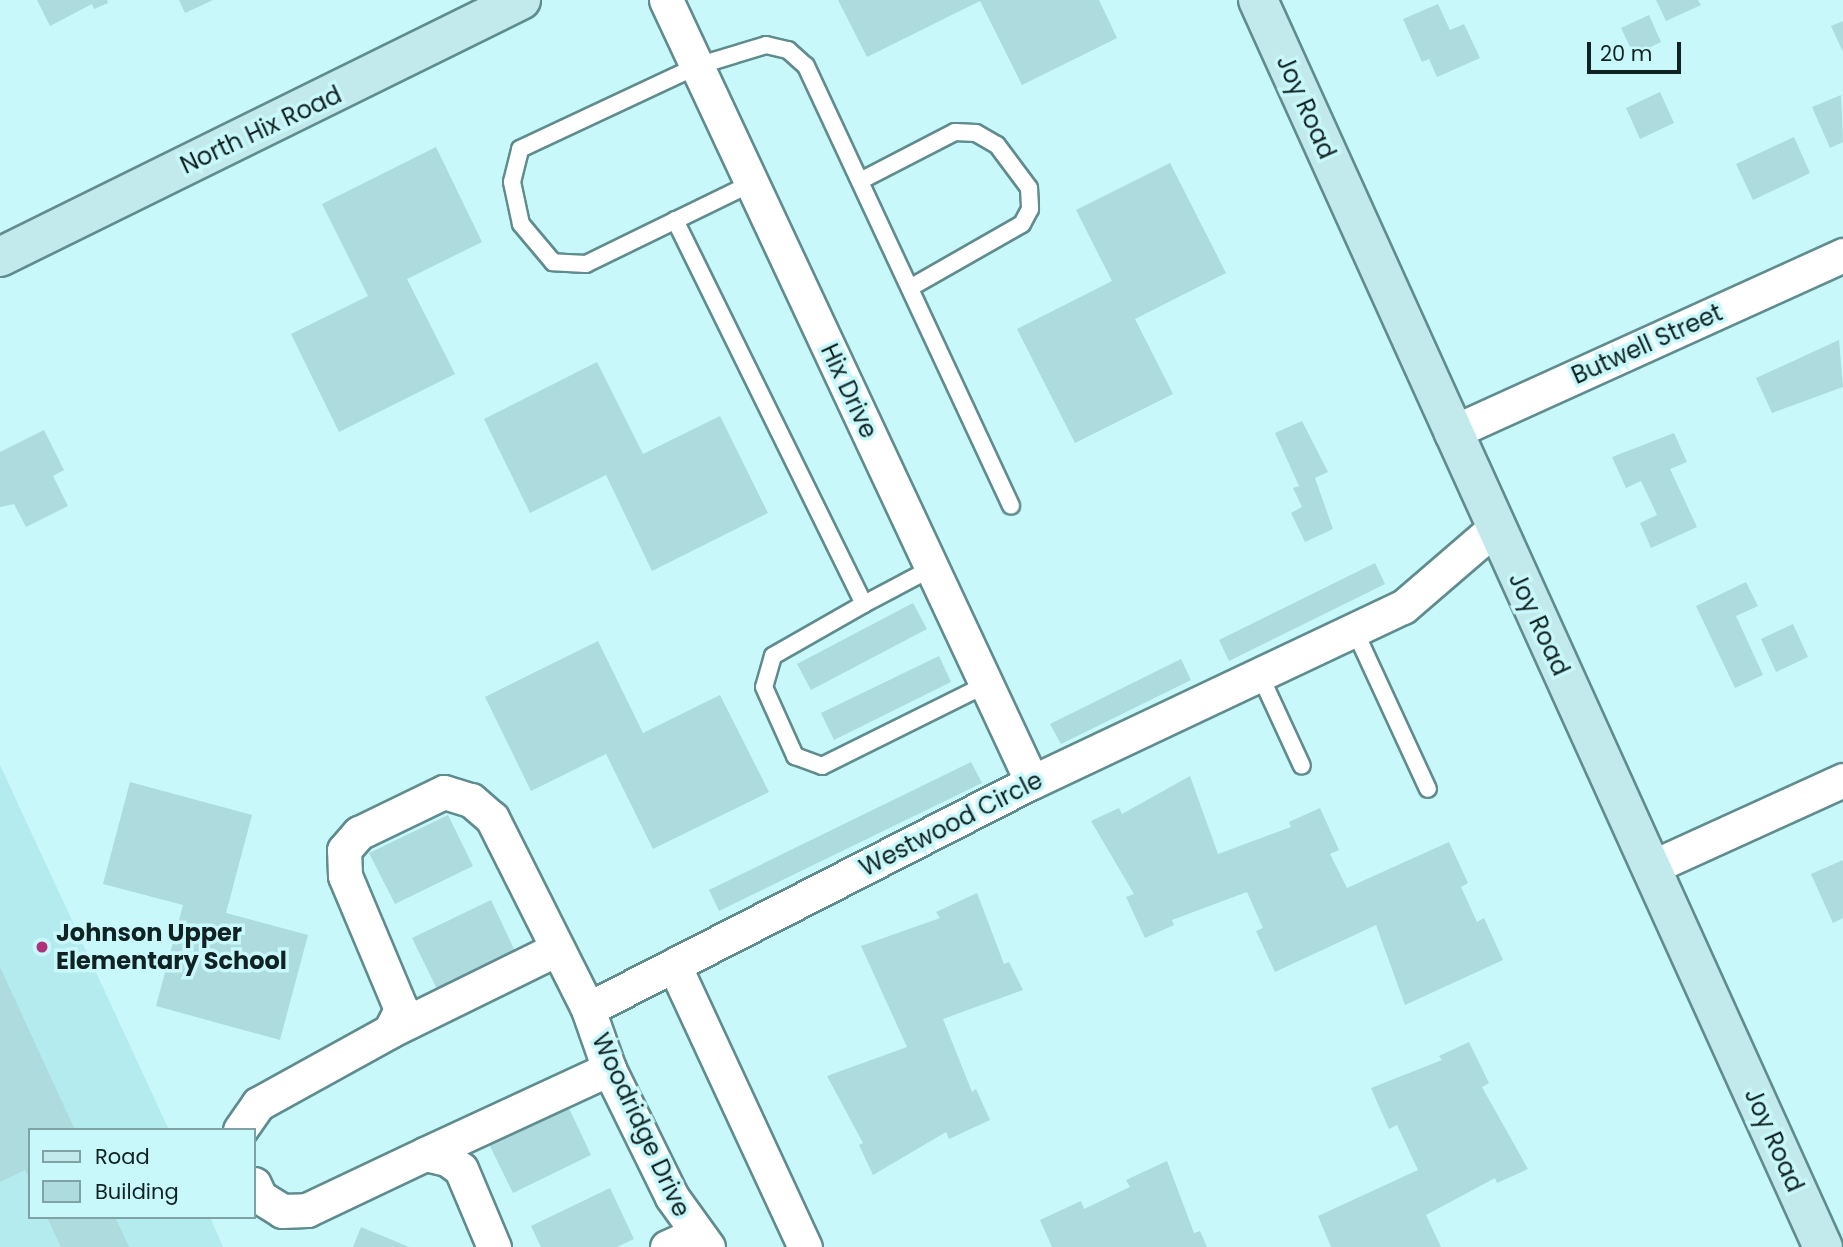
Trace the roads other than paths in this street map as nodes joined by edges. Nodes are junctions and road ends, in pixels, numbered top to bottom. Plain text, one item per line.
1 (521, 0) edge
2 (666, 0) edge
3 (1263, 2) edge
4 (697, 66) junction
5 (860, 181) junction
6 (752, 183) junction
7 (675, 220) junction
8 (1843, 256) edge
9 (0, 257) edge
10 (910, 288) junction
11 (1451, 433) junction
12 (1011, 505) dead end
13 (1495, 528) junction
14 (932, 568) junction
15 (864, 604) junction
16 (1354, 629) junction
17 (1259, 673) junction
18 (986, 684) junction
19 (1302, 766) dead end
20 (1843, 780) edge
21 (1032, 782) junction
22 (1428, 789) dead end
23 (1650, 868) junction
24 (557, 950) junction
25 (674, 965) junction
26 (588, 1009) junction
27 (390, 1031) junction
28 (609, 1069) junction
29 (241, 1128) edge
30 (425, 1154) junction
31 (256, 1188) edge
32 (691, 1243) edge
33 (495, 1247) edge
34 (805, 1247) edge
35 (1823, 1247) edge

1 - 9 street, North Hix Road
2 - 4 street, Hix Drive
3 - 11 street, Joy Road
4 - 5 lane
4 - 6 street, Hix Drive
4 - 7 lane
5 - 10 lane
5 - 10 lane
6 - 7 lane
6 - 14 street, Hix Drive
7 - 15 lane
8 - 11 street, Butwell Street
10 - 12 lane
11 - 13 street, Joy Road
13 - 16 street, Westwood Circle
13 - 23 street, Joy Road
14 - 15 lane
14 - 18 street, Hix Drive
15 - 18 lane
16 - 17 street, Westwood Circle
16 - 22 lane
17 - 19 lane
17 - 21 street, Westwood Circle
18 - 21 street, Hix Drive
20 - 23 street
21 - 25 street, Westwood Circle
23 - 35 street, Joy Road
24 - 26 street
24 - 27 street
24 - 27 street
25 - 26 street, Woodridge Drive
25 - 34 street
26 - 28 street, Woodridge Drive
27 - 29 street
28 - 30 street
28 - 32 street, Woodridge Drive
30 - 31 street
30 - 33 street

